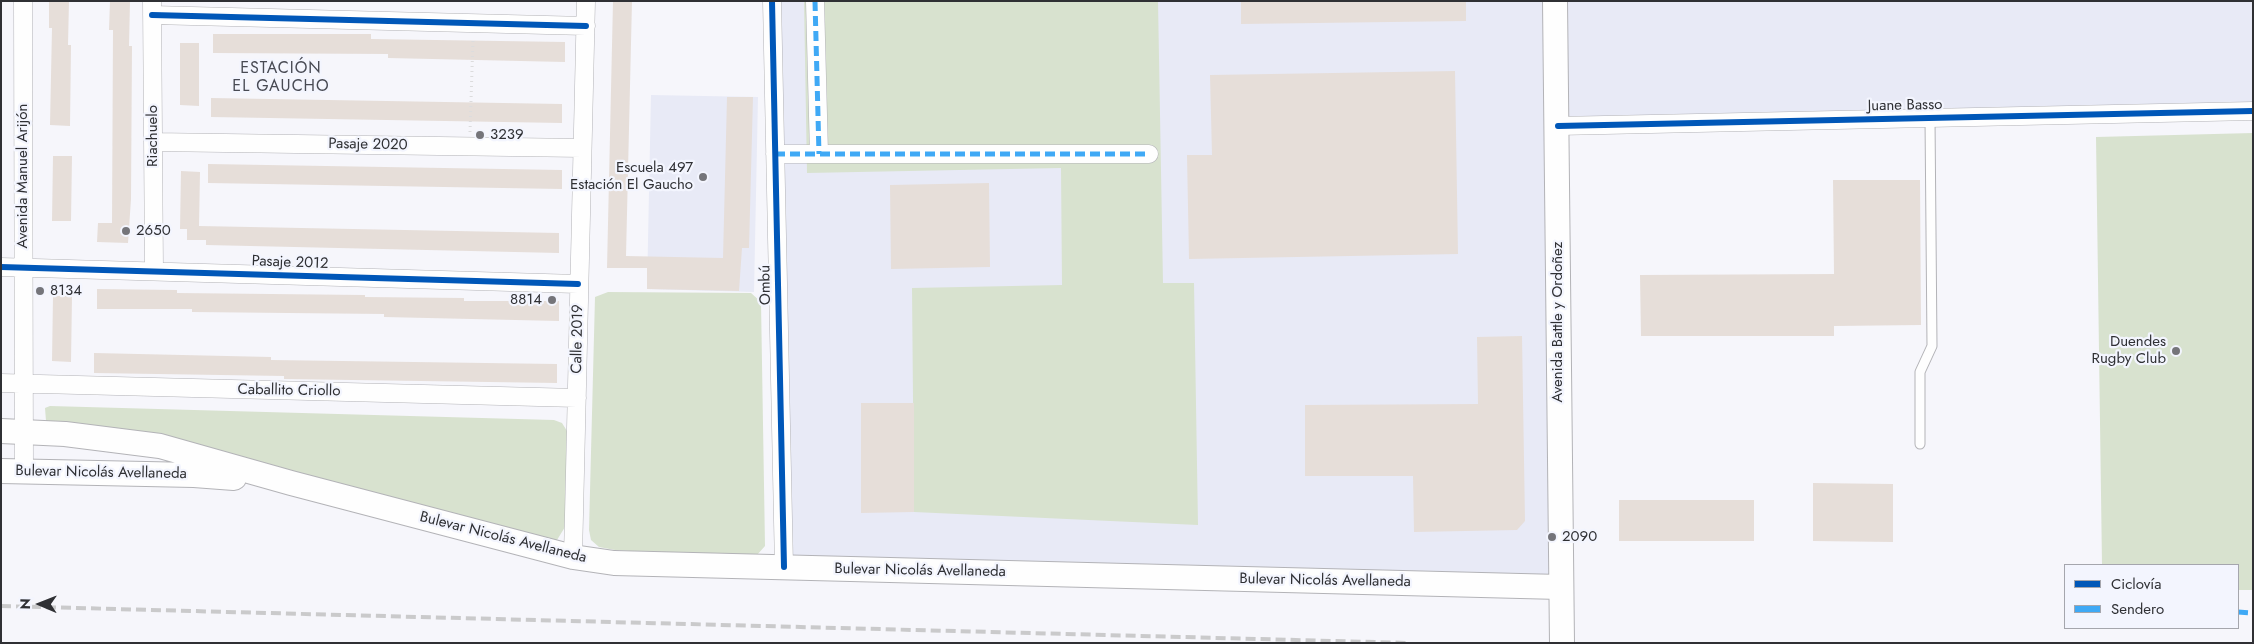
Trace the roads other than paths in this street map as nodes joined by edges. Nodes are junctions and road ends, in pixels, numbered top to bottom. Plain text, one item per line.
1 (23, 1) edge
2 (586, 1) edge
3 (772, 1) edge
4 (815, 1) edge
5 (1555, 1) edge
6 (152, 8) edge
7 (586, 26) junction
8 (2253, 111) edge
9 (1930, 118) junction
10 (1558, 126) junction
11 (153, 142) junction
12 (582, 148) junction
13 (775, 154) junction
14 (820, 154) junction
15 (1149, 154) dead end
16 (1, 267) edge
17 (23, 267) junction
18 (154, 271) junction
19 (578, 284) junction
20 (1, 384) edge
21 (23, 385) junction
22 (577, 398) junction
23 (13, 431) edge
24 (1920, 444) dead end
25 (13, 471) edge
26 (291, 483) junction
27 (573, 557) junction
28 (784, 567) junction
29 (1560, 587) junction
30 (1562, 643) edge

1 - 17 street, Avenida Manuel Arijón
2 - 7 street, Calle 2019
3 - 13 street, Ombú
4 - 14 street
5 - 10 main road, Avenida Battle y Ordoñez
6 - 7 street
6 - 11 street, Riachuelo
7 - 12 street, Calle 2019
8 - 9 street, Juane Basso
9 - 10 street, Juane Basso
9 - 24 lane
10 - 29 main road, Avenida Battle y Ordoñez
11 - 12 street, Pasaje 2020
11 - 18 street, Riachuelo
12 - 19 street, Calle 2019
13 - 14 street
13 - 28 street, Ombú
14 - 15 street
16 - 17 street, Pasaje 2012
17 - 18 street, Pasaje 2012
17 - 21 street, Avenida Manuel Arijón
18 - 19 street, Pasaje 2012
19 - 22 street, Calle 2019
20 - 21 street, Caballito Criollo
21 - 22 street, Caballito Criollo
21 - 23 street, Avenida Manuel Arijón
22 - 27 street, Calle 2019
23 - 25 street, Avenida Manuel Arijón
23 - 26 main road, Bulevar Nicolás Avellaneda
25 - 26 main road, Bulevar Nicolás Avellaneda
26 - 27 main road, Bulevar Nicolás Avellaneda
27 - 28 main road, Bulevar Nicolás Avellaneda
28 - 29 main road, Bulevar Nicolás Avellaneda
29 - 30 main road, Avenida Battle y Ordoñez

